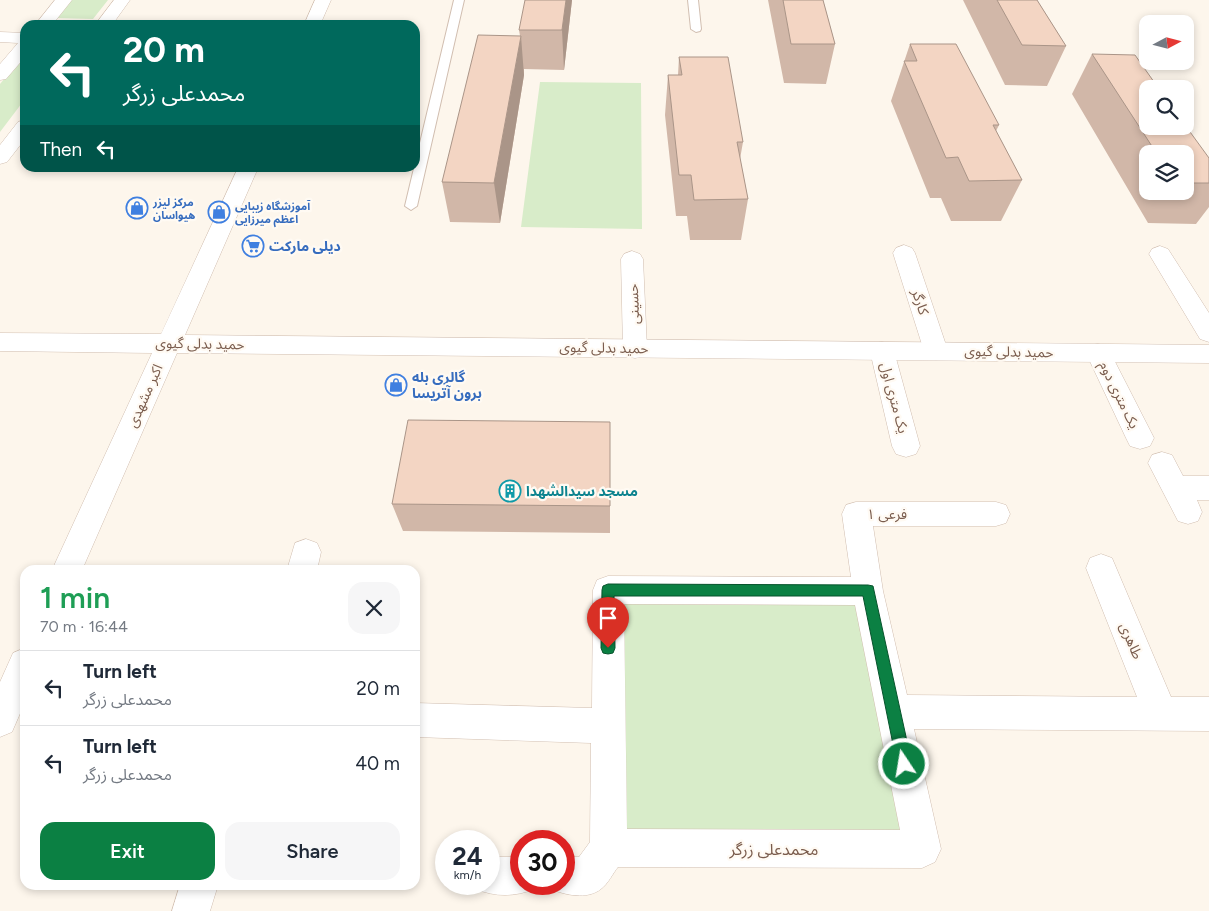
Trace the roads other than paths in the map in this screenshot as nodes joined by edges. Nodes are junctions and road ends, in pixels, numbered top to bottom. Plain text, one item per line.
1 (64, 0) edge
2 (122, 0) edge
3 (323, 0) edge
4 (459, 0) edge
5 (693, 0) edge
6 (47, 20) edge
7 (106, 20) edge
8 (314, 20) edge
9 (696, 29) dead end
10 (0, 37) edge
11 (20, 38) edge
12 (20, 52) edge
13 (0, 75) edge
14 (20, 132) edge
15 (0, 158) edge
16 (420, 167) edge
17 (246, 172) edge
18 (419, 172) edge
19 (411, 206) dead end
20 (904, 253) dead end
21 (1160, 254) dead end
22 (632, 259) dead end
23 (1209, 333) edge
24 (0, 342) edge
25 (168, 344) junction
26 (635, 348) junction
27 (882, 351) junction
28 (936, 351) junction
29 (1098, 353) junction
30 (1209, 354) edge
31 (1140, 438) dead end
32 (906, 446) dead end
33 (1162, 463) dead end
34 (1209, 488) edge
35 (996, 514) dead end
36 (69, 565) edge
37 (1101, 568) dead end
38 (868, 591) junction
39 (20, 680) edge
40 (10, 712) edge
41 (894, 712) junction
42 (1161, 713) junction
43 (1209, 714) edge
44 (420, 720) edge
45 (608, 726) junction
46 (609, 848) junction
47 (575, 876) edge
48 (197, 890) edge
49 (191, 911) edge

1 - 6 street
2 - 7 street
3 - 8 street
4 - 16 lane
5 - 9 lane
10 - 11 street
12 - 13 street
14 - 15 street
17 - 25 street, اکبر مشهدی
18 - 19 lane
20 - 28 street, کارگر
21 - 23 street
22 - 26 street, حسینی
24 - 25 street, حمید بدلی گیوی
25 - 26 street, حمید بدلی گیوی
25 - 36 street, اکبر مشهدی
26 - 27 street, حمید بدلی گیوی
27 - 28 street, حمید بدلی گیوی
27 - 32 street, یک متری اول
28 - 29 street, حمید بدلی گیوی
29 - 30 street, حمید بدلی گیوی
29 - 31 street, یک متری دوم
33 - 34 street
35 - 38 street, فرعی ۱
37 - 42 street, طاهری
38 - 41 street, محمدعلی زرگر
38 - 45 street
39 - 40 street
41 - 42 street
41 - 46 street, محمدعلی زرگر
42 - 43 street
44 - 45 street
45 - 46 street
46 - 47 street
48 - 49 street

